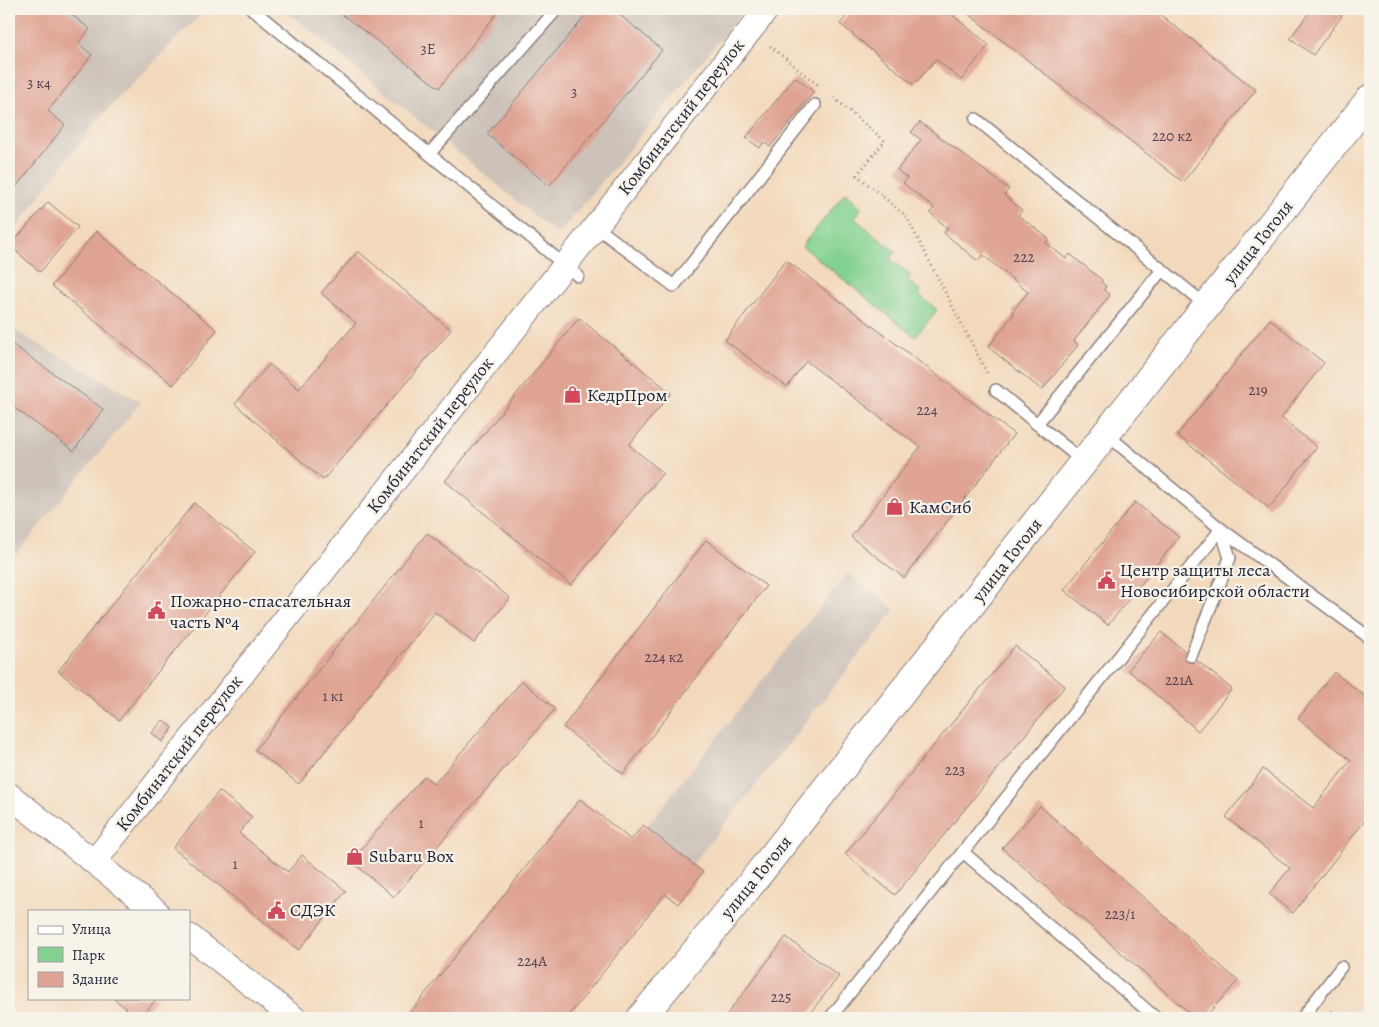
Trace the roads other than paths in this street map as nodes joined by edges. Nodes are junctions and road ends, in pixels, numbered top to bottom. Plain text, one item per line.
1 (252, 9) edge
2 (556, 9) edge
3 (767, 9) edge
4 (1370, 99) edge
5 (815, 105) dead end
6 (976, 119) dead end
7 (430, 154) junction
8 (595, 226) junction
9 (572, 270) junction
10 (1162, 270) junction
11 (1206, 306) junction
12 (996, 390) road end
13 (1037, 424) junction
14 (1106, 434) junction
15 (1084, 462) junction
16 (1221, 529) junction
17 (1370, 638) edge
18 (1191, 656) dead end
19 (9, 795) edge
20 (963, 852) junction
21 (94, 862) junction
22 (155, 910) edge
23 (190, 937) edge
24 (1341, 967) dead end
25 (294, 1018) edge
26 (641, 1018) edge
27 (830, 1018) edge
28 (1156, 1018) edge
29 (1302, 1018) edge

1 - 7 lane
2 - 7 lane
3 - 8 street, Комбинатский переулок
4 - 11 street, улица Гоголя
5 - 8 lane
6 - 10 lane
7 - 9 lane
8 - 9 street, Комбинатский переулок
9 - 21 street, Комбинатский переулок
10 - 11 lane
10 - 13 lane
11 - 14 street, улица Гоголя
12 - 13 lane
13 - 15 lane
14 - 15 street, улица Гоголя
14 - 16 lane
15 - 26 street, улица Гоголя
16 - 17 lane
16 - 18 lane
16 - 20 lane
19 - 21 street
20 - 27 lane
20 - 28 lane
21 - 22 street
23 - 25 street
24 - 29 lane

